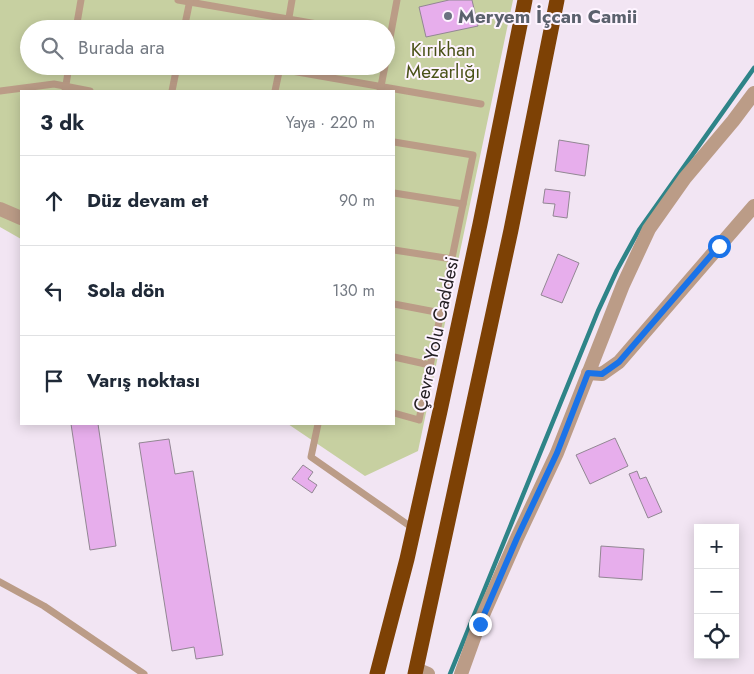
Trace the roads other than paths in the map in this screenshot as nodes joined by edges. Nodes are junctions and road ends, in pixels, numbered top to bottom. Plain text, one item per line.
1 (81, 0) edge
2 (178, 0) edge
3 (292, 0) edge
4 (397, 0) edge
5 (525, 0) edge
6 (557, 0) edge
7 (190, 1) edge
8 (289, 19) junction
9 (78, 20) edge
10 (186, 20) edge
11 (295, 20) edge
12 (392, 20) edge
13 (67, 75) edge
14 (175, 75) edge
15 (278, 75) edge
16 (314, 75) edge
17 (383, 75) edge
18 (65, 89) edge
19 (381, 89) edge
20 (78, 90) edge
21 (172, 90) edge
22 (275, 90) edge
23 (0, 91) edge
24 (395, 91) edge
25 (754, 93) edge
26 (482, 104) dead end
27 (395, 142) edge
28 (395, 194) edge
29 (463, 204) junction
30 (754, 206) edge
31 (0, 209) edge
32 (20, 218) edge
33 (395, 250) edge
34 (452, 259) junction
35 (395, 304) edge
36 (441, 312) junction
37 (395, 357) edge
38 (430, 365) junction
39 (588, 373) junction
40 (395, 413) edge
41 (318, 425) edge
42 (414, 529) junction
43 (0, 582) edge
44 (422, 673) edge
45 (144, 674) edge
46 (377, 674) edge
47 (462, 674) edge

1 - 9 lane
2 - 7 lane
3 - 8 lane
4 - 12 lane
5 - 42 highway, Çevre Yolu Caddesi
6 - 44 highway
7 - 8 lane
7 - 10 lane
8 - 11 lane
13 - 18 lane
14 - 21 lane
15 - 22 lane
16 - 19 lane
17 - 19 lane
18 - 20 lane
18 - 23 lane
24 - 26 lane
25 - 39 street
27 - 29 lane
28 - 29 lane
29 - 34 lane
30 - 39 street
31 - 32 street
33 - 34 lane
34 - 36 lane
35 - 36 lane
36 - 38 lane
37 - 38 lane
38 - 40 lane
39 - 47 street
41 - 42 lane
42 - 46 highway, Çevre Yolu Caddesi
43 - 45 lane

